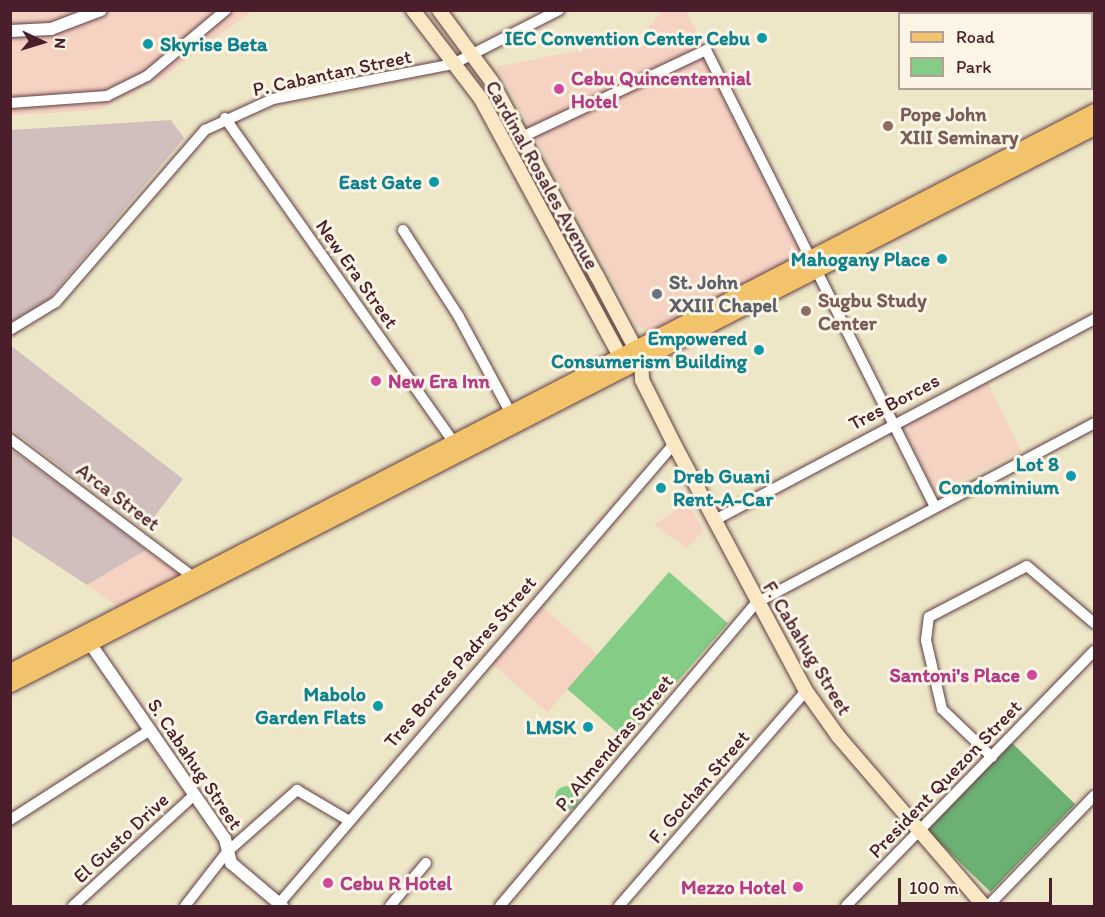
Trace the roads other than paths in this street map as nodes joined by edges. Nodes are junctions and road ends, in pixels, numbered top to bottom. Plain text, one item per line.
1 (101, 10) edge
2 (226, 10) edge
3 (413, 10) edge
4 (439, 10) edge
5 (559, 10) edge
6 (540, 15) edge
7 (10, 31) edge
8 (472, 55) junction
9 (453, 64) junction
10 (10, 103) edge
11 (1095, 111) edge
12 (225, 118) junction
13 (1095, 126) edge
14 (522, 137) junction
15 (403, 230) dead end
16 (813, 264) junction
17 (1095, 319) edge
18 (10, 330) edge
19 (638, 353) junction
20 (622, 361) junction
21 (642, 380) junction
22 (513, 417) junction
23 (893, 422) junction
24 (1095, 423) edge
25 (10, 439) edge
26 (674, 444) junction
27 (456, 446) junction
28 (935, 507) junction
29 (713, 521) junction
30 (190, 574) junction
31 (203, 585) junction
32 (756, 603) junction
33 (1095, 623) edge
34 (87, 639) junction
35 (1095, 651) edge
36 (10, 671) edge
37 (10, 684) edge
38 (806, 691) junction
39 (150, 730) junction
40 (992, 757) junction
41 (194, 795) junction
42 (1095, 796) edge
43 (10, 820) edge
44 (348, 820) junction
45 (918, 832) junction
46 (227, 852) junction
47 (426, 863) dead end
48 (73, 906) edge
49 (185, 906) edge
50 (279, 906) edge
51 (390, 906) edge
52 (500, 906) edge
53 (619, 906) edge
54 (846, 906) edge
55 (986, 906) edge

1 - 7 street
2 - 10 street
3 - 9 main road, Cardinal Rosales Avenue
4 - 8 main road, Cardinal Rosales Avenue
5 - 6 street, P. Cabantan Street
6 - 8 street, P. Cabantan Street
8 - 9 street, P. Cabantan Street
8 - 14 main road, Cardinal Rosales Avenue
9 - 12 street, P. Cabantan Street
9 - 20 main road, Cardinal Rosales Avenue
11 - 16 main road
12 - 18 street, P. Cabantan Street
12 - 27 street, New Era Street
13 - 16 main road
14 - 16 street
14 - 19 main road, Cardinal Rosales Avenue
15 - 22 street
16 - 19 main road
16 - 23 street
17 - 23 street, Tres Borces
19 - 20 main road
19 - 21 main road, F. Cabahug Street
20 - 21 main road, F. Cabahug Street
20 - 22 main road
21 - 26 main road, F. Cabahug Street
22 - 27 main road
23 - 28 street
23 - 29 street, Tres Borces
24 - 28 street
25 - 30 street, Arca Street
26 - 29 main road, F. Cabahug Street
26 - 44 street, Tres Borces Padres Street
27 - 30 main road
27 - 31 main road
28 - 32 street
29 - 32 main road, F. Cabahug Street
30 - 31 street, Arca Street
30 - 34 main road
31 - 34 main road
32 - 38 main road, F. Cabahug Street
32 - 52 street, P. Almendras Street
33 - 40 street
34 - 36 main road
34 - 37 main road
34 - 39 street, S. Cabahug Street
35 - 40 street, President Quezon Street
38 - 45 main road, F. Cabahug Street
38 - 53 street, F. Gochan Street
39 - 41 street, S. Cabahug Street
39 - 43 street
40 - 45 street, President Quezon Street
41 - 46 street, S. Cabahug Street
41 - 48 street, El Gusto Drive
42 - 55 street
44 - 46 street
44 - 50 street, Tres Borces Padres Street
45 - 54 street, President Quezon Street
45 - 55 main road, F. Cabahug Street
46 - 49 street
46 - 50 street, S. Cabahug Street
47 - 51 street

